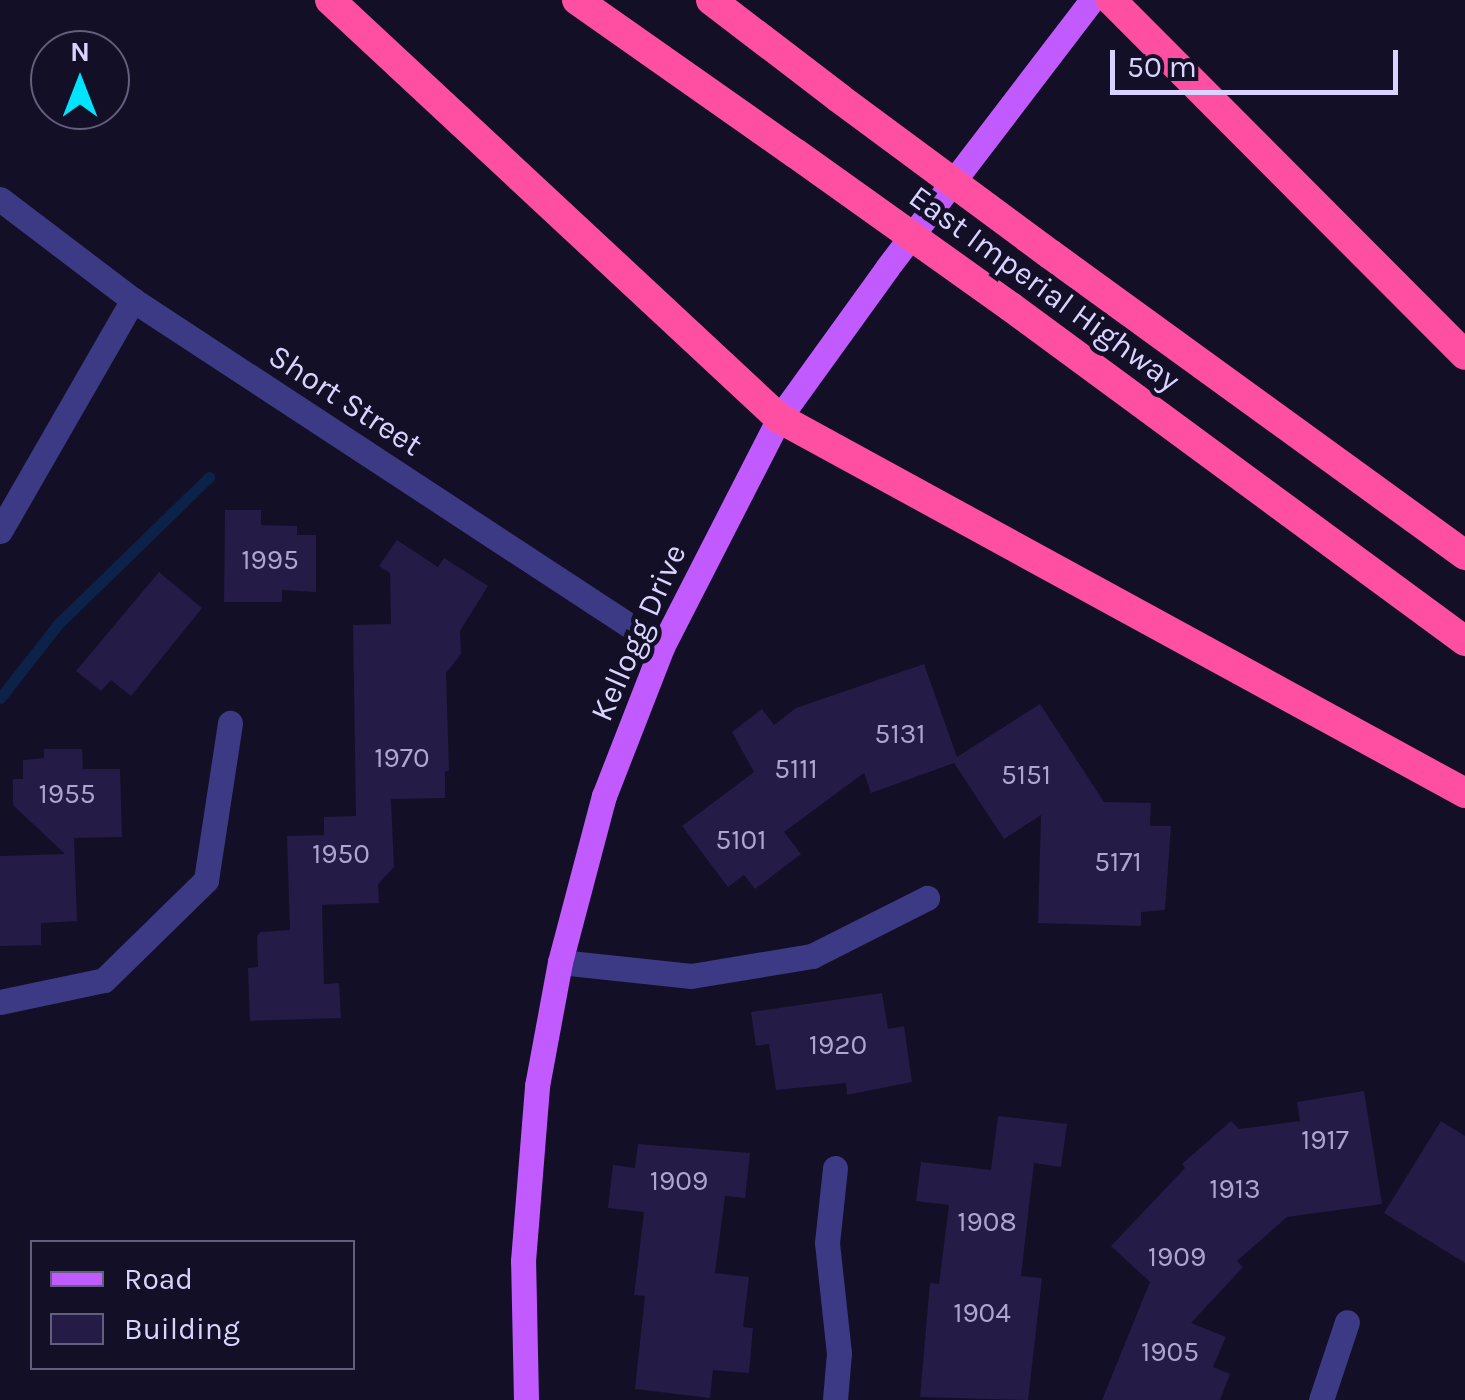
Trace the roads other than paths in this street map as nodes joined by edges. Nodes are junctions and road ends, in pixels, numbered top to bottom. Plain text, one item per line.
1 (330, 0) edge
2 (578, 0) edge
3 (711, 0) edge
4 (1092, 0) edge
5 (1111, 0) edge
6 (0, 199) edge
7 (133, 300) junction
8 (1465, 355) edge
9 (779, 418) junction
10 (0, 531) edge
11 (1465, 556) edge
12 (1465, 641) edge
13 (662, 648) junction
14 (230, 722) dead end
15 (1465, 793) edge
16 (926, 898) dead end
17 (560, 962) junction
18 (0, 1002) edge
19 (834, 1168) dead end
20 (1347, 1322) dead end
21 (526, 1400) edge
22 (835, 1400) edge
23 (1321, 1400) edge

1 - 9 highway
2 - 12 highway, East Imperial Highway, bridge
3 - 11 highway, East Imperial Highway, bridge
4 - 9 main road, Kellogg Drive
5 - 8 highway
6 - 7 street, Short Street
7 - 10 street
7 - 13 street, Short Street
9 - 13 main road, Kellogg Drive
9 - 15 highway
13 - 17 main road, Kellogg Drive
14 - 18 street
16 - 17 street
17 - 21 main road, Kellogg Drive
19 - 22 street
20 - 23 street

